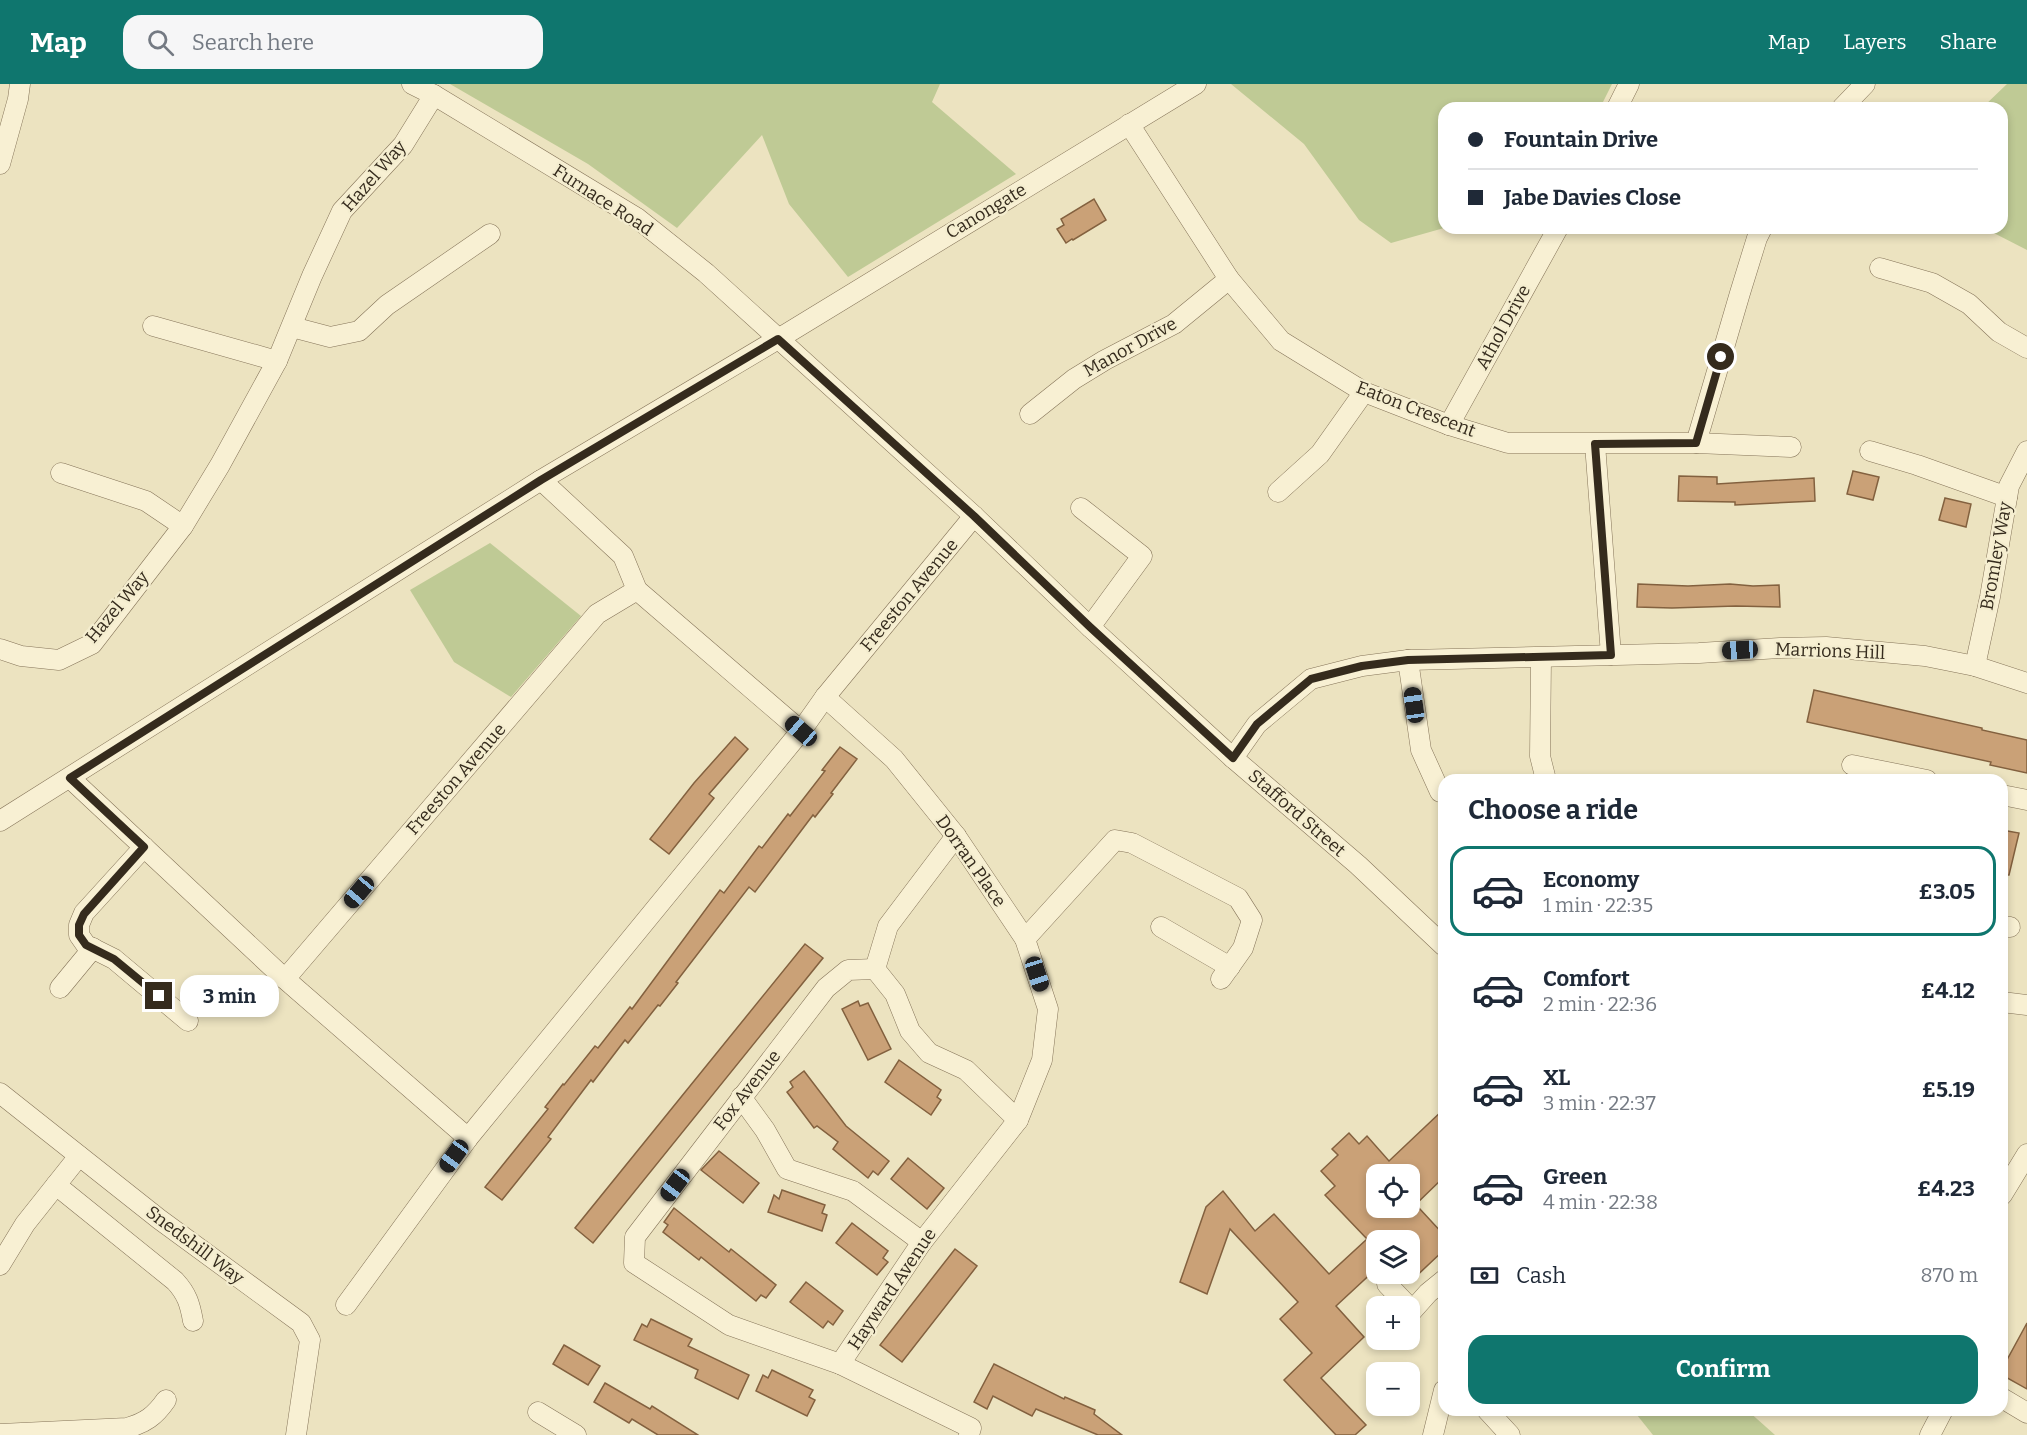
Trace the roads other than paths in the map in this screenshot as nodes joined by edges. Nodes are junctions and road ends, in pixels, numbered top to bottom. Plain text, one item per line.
1 (20, 84) edge
2 (412, 84) edge
3 (1196, 84) edge
4 (1629, 84) edge
5 (1865, 84) edge
6 (434, 95) junction
7 (1620, 102) edge
8 (1848, 102) edge
9 (1129, 123) junction
10 (0, 164) edge
11 (490, 234) dead end
12 (1555, 234) edge
13 (1760, 234) edge
14 (1880, 268) dead end
15 (1228, 279) junction
16 (153, 326) dead end
17 (292, 327) junction
18 (778, 339) junction
19 (2027, 348) edge
20 (277, 362) junction
21 (1364, 392) junction
22 (1030, 414) dead end
23 (1449, 425) junction
24 (1696, 443) junction
25 (1595, 444) junction
26 (1791, 447) dead end
27 (1870, 451) dead end
28 (2027, 451) edge
29 (61, 473) dead end
30 (541, 480) junction
31 (2014, 490) edge
32 (1278, 492) dead end
33 (1081, 508) dead end
34 (974, 516) junction
35 (183, 526) junction
36 (637, 590) junction
37 (1090, 627) junction
38 (0, 649) edge
39 (1611, 655) junction
40 (1541, 658) junction
41 (1408, 660) junction
42 (1975, 666) junction
43 (2027, 683) edge
44 (825, 697) junction
45 (801, 731) junction
46 (1233, 758) junction
47 (1852, 765) dead end
48 (1544, 774) edge
49 (1898, 774) edge
50 (70, 778) junction
51 (1438, 788) edge
52 (2008, 796) edge
53 (2027, 800) edge
54 (0, 821) edge
55 (956, 836) junction
56 (144, 847) junction
57 (1161, 927) dead end
58 (1025, 939) junction
59 (1438, 939) edge
60 (93, 948) junction
61 (875, 969) junction
62 (285, 979) junction
63 (60, 988) dead end
64 (2008, 1003) edge
65 (2027, 1005) edge
66 (188, 1021) dead end
67 (1042, 1060) joint
68 (0, 1093) edge
69 (741, 1097) junction
70 (1018, 1120) junction
71 (468, 1138) junction
72 (2027, 1154) edge
73 (80, 1156) junction
74 (56, 1185) junction
75 (2008, 1185) edge
76 (635, 1237) joint
77 (922, 1242) junction
78 (0, 1265) edge
79 (1387, 1284) dead end
80 (1438, 1285) edge
81 (1398, 1296) edge
82 (1420, 1302) edge
83 (346, 1305) dead end
84 (193, 1321) dead end
85 (840, 1364) junction
86 (166, 1400) dead end
87 (2008, 1402) edge
88 (538, 1412) dead end
89 (2027, 1413) edge
90 (1438, 1415) edge
91 (1493, 1416) edge
92 (1940, 1416) edge
93 (974, 1433) edge
94 (0, 1434) edge
95 (296, 1435) edge
96 (576, 1435) edge
97 (1433, 1435) edge
98 (1510, 1435) edge
99 (1930, 1435) edge

1 - 10 street
2 - 6 street, Furnace Road
3 - 9 street, Canongate
4 - 7 street
5 - 8 street
6 - 17 street, Hazel Way
6 - 18 street, Furnace Road
9 - 15 street, Eaton Crescent
9 - 18 street, Canongate
11 - 17 street
12 - 23 street, Athol Drive
13 - 24 street
14 - 19 street
15 - 21 street, Eaton Crescent
15 - 22 street, Manor Drive
16 - 20 street
17 - 20 street, Hazel Way
18 - 30 street, Canongate
18 - 34 street, Stafford Street
20 - 35 street, Hazel Way
21 - 23 street, Eaton Crescent
21 - 32 street
23 - 25 street, Eaton Crescent
24 - 25 street, Eaton Crescent
24 - 26 street, Eaton Crescent
25 - 39 street
27 - 31 street
28 - 31 street, Bromley Way
29 - 35 street
30 - 36 street
30 - 50 street, Canongate
31 - 42 street, Bromley Way
33 - 37 street
34 - 37 street, Stafford Street
34 - 44 street, Freeston Avenue
35 - 38 street, Hazel Way
36 - 45 street
36 - 62 street, Freeston Avenue
37 - 46 street, Stafford Street
39 - 40 street, Marrions Hill
39 - 42 street, Marrions Hill
40 - 41 street, Marrions Hill
40 - 48 street
41 - 46 street, Marrions Hill
41 - 51 street
42 - 43 street, Marrions Hill
44 - 45 street, Freeston Avenue
44 - 55 street, Dorran Place
45 - 71 street, Freeston Avenue
46 - 59 street, Stafford Street
47 - 49 street
50 - 54 street, Canongate
50 - 56 street
52 - 53 street
55 - 58 street, Dorran Place
55 - 61 street
56 - 60 street
56 - 62 street
57 - 58 street
58 - 67 street, Dorran Place
60 - 63 street
60 - 66 street
61 - 69 street, Fox Avenue
61 - 70 street
62 - 71 street
64 - 65 street
67 - 70 street, Hayward Avenue
68 - 73 street, Snedshill Way
69 - 76 street, Fox Avenue
69 - 77 street
70 - 77 street, Hayward Avenue
71 - 83 street, Freeston Avenue
72 - 75 street
73 - 74 street
73 - 95 street, Snedshill Way
74 - 78 street
74 - 84 street
76 - 85 street, Hayward Avenue
77 - 85 street, Hayward Avenue
79 - 81 street
80 - 82 street
85 - 93 street
86 - 94 street
87 - 89 street
88 - 96 street
90 - 97 street
91 - 98 street
92 - 99 street

